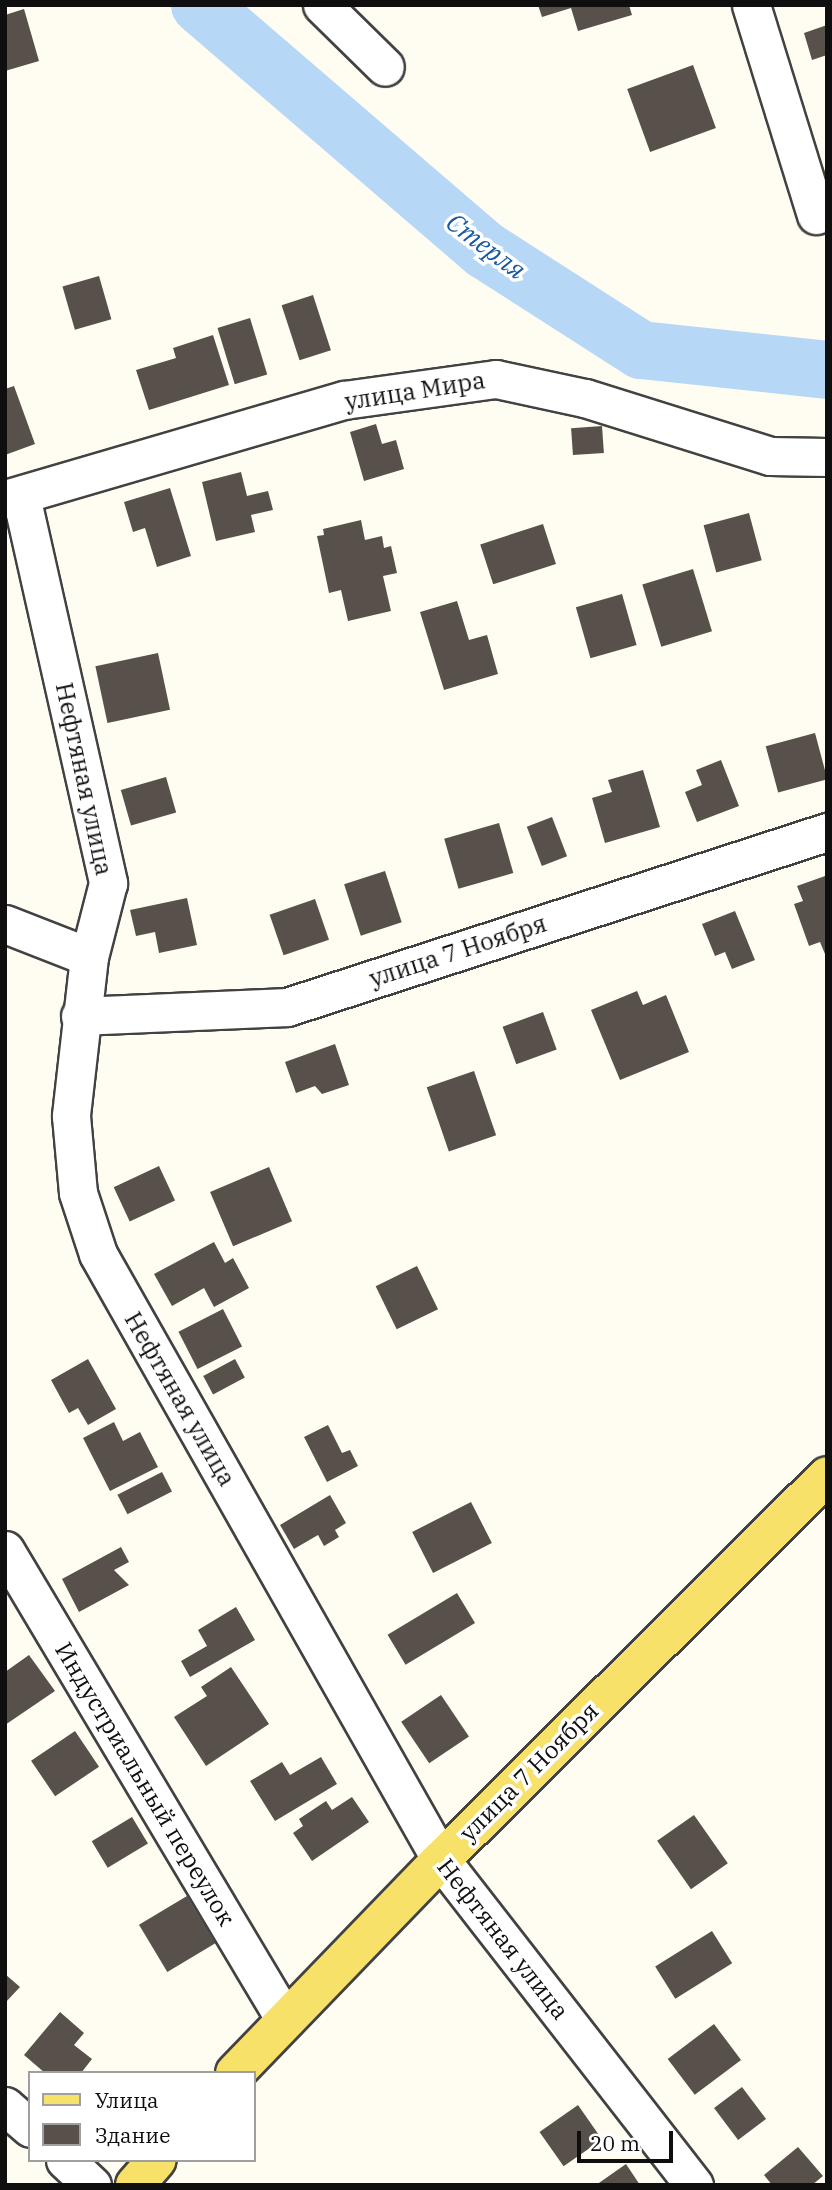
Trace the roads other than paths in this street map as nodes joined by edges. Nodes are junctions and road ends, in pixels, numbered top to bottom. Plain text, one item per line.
1 (323, 5) edge
2 (751, 5) edge
3 (385, 67) dead end
4 (816, 215) dead end
5 (827, 457) edge
6 (13, 498) edge
7 (827, 832) edge
8 (5, 924) edge
9 (89, 957) junction
10 (80, 1016) junction
11 (827, 1475) edge
12 (5, 1550) edge
13 (441, 1860) junction
14 (285, 2018) junction
15 (237, 2071) edge
16 (5, 2106) edge
17 (28, 2126) edge
18 (67, 2162) edge
19 (155, 2162) edge
20 (92, 2185) edge
21 (135, 2185) edge
22 (694, 2185) edge

1 - 3 street
2 - 4 street
5 - 6 street, улица Мира
6 - 9 street, Нефтяная улица
7 - 10 street, улица 7 Ноября
8 - 9 street
9 - 10 street, Нефтяная улица
10 - 13 street, Нефтяная улица
11 - 13 main road, улица 7 Ноября
12 - 14 street, Индустриальный переулок
13 - 14 main road, улица 7 Ноября
13 - 22 street, Нефтяная улица
14 - 15 main road, улица 7 Ноября
16 - 17 street
18 - 20 street
19 - 21 main road

